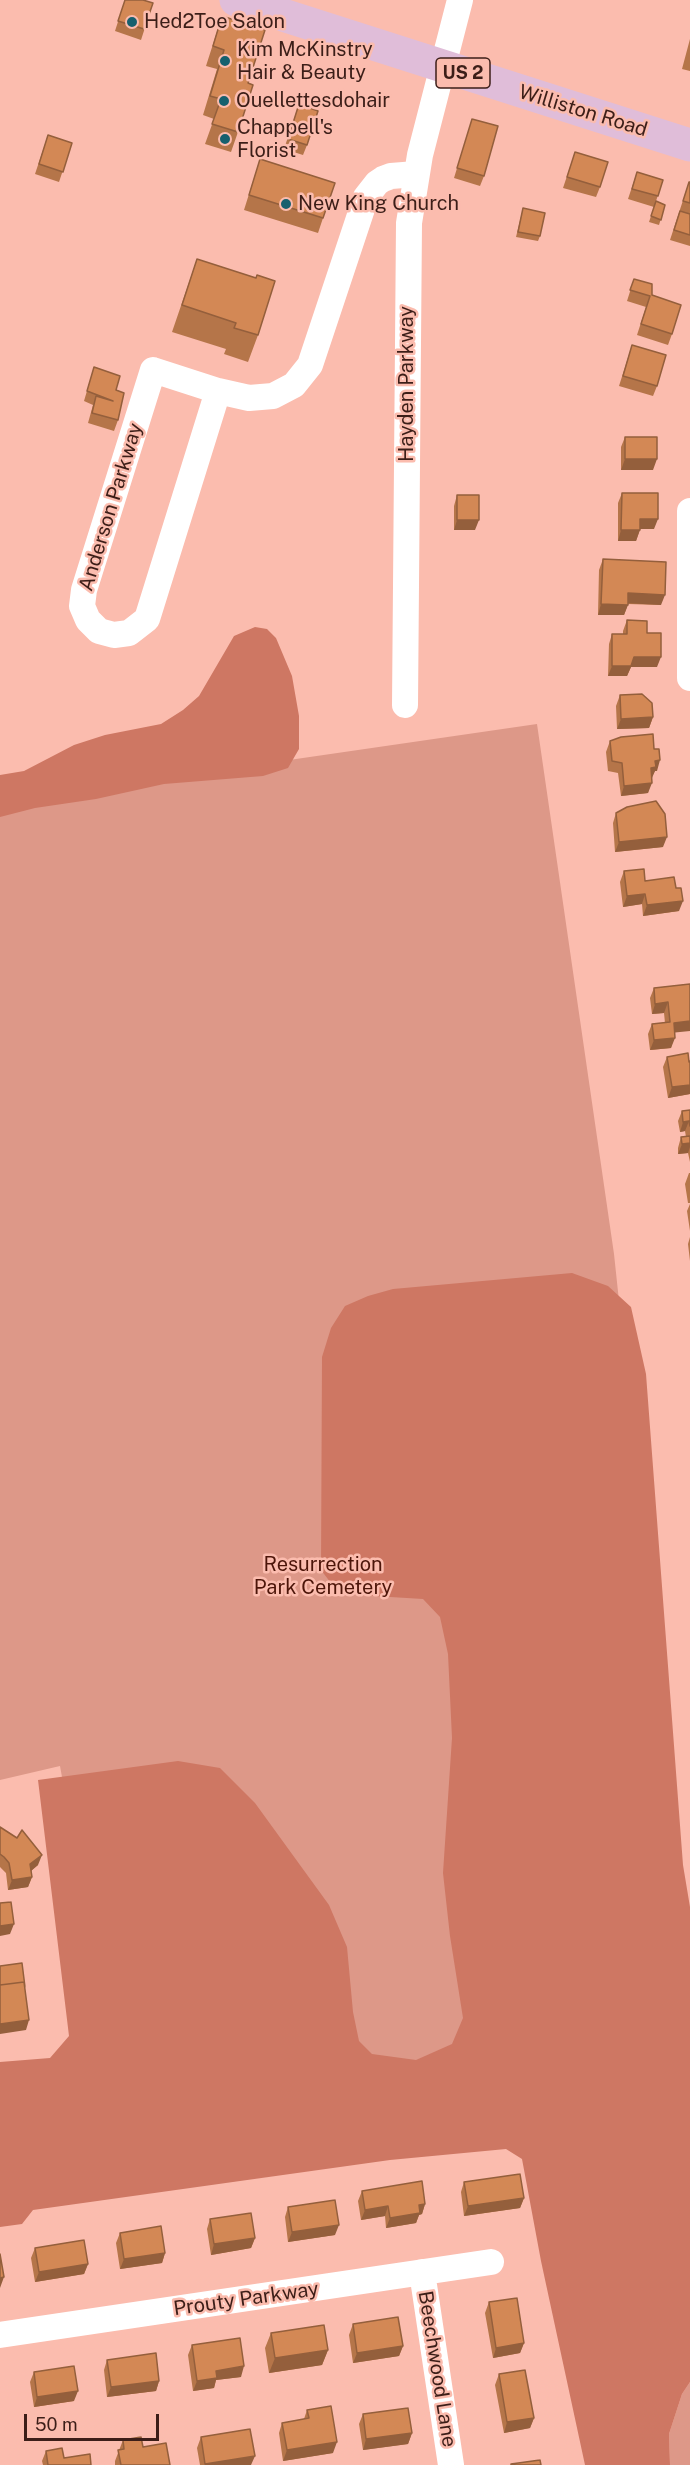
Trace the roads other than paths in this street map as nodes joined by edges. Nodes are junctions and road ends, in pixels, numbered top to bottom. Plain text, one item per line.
1 (236, 0) edge
2 (460, 0) edge
3 (442, 66) junction
4 (690, 145) edge
5 (416, 174) junction
6 (218, 391) junction
7 (690, 511) edge
8 (690, 678) edge
9 (405, 705) dead end
10 (491, 2262) dead end
11 (422, 2272) junction
12 (0, 2335) edge
13 (452, 2465) edge

1 - 3 main road, Williston Road / US 2
2 - 3 street, Hayden Parkway
3 - 4 main road, Williston Road / US 2
3 - 5 street, Hayden Parkway
5 - 6 street, Anderson Parkway
5 - 9 street, Hayden Parkway
6 - 6 street, Anderson Parkway
7 - 8 street
10 - 11 street, Prouty Parkway
11 - 12 street, Prouty Parkway
11 - 13 street, Beechwood Lane

